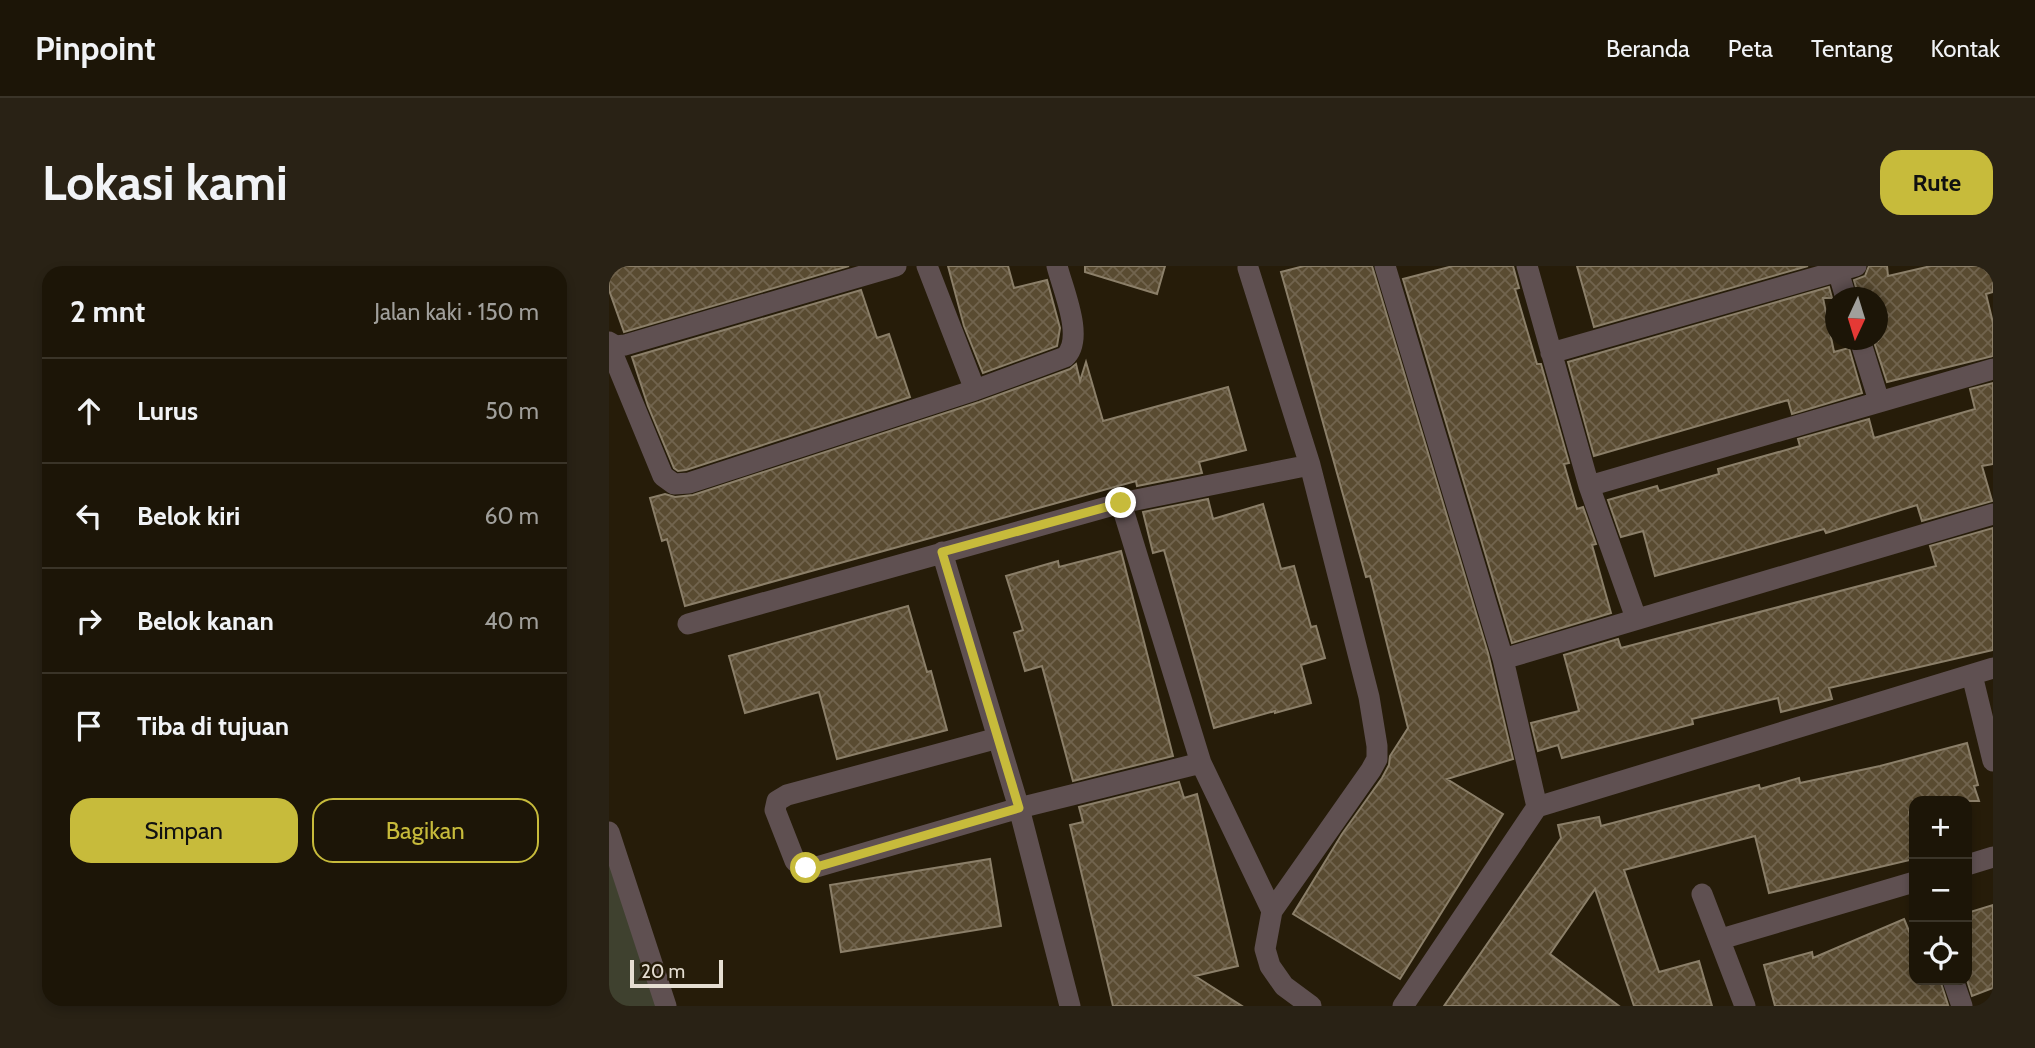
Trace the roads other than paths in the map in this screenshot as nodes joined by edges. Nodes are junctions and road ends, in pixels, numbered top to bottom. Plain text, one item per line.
1 (896, 266) edge
2 (927, 266) edge
3 (1057, 266) edge
4 (1385, 266) edge
5 (1527, 266) edge
6 (1248, 268) dead end
7 (1847, 269) edge
8 (1846, 287) edge
9 (609, 343) edge
10 (1863, 350) edge
11 (1551, 353) junction
12 (1993, 369) edge
13 (975, 390) junction
14 (1879, 401) junction
15 (1310, 465) junction
16 (1589, 486) junction
17 (1121, 503) junction
18 (1993, 514) edge
19 (942, 552) junction
20 (1636, 618) junction
21 (688, 624) dead end
22 (1503, 659) junction
23 (1993, 668) edge
24 (1972, 675) junction
25 (998, 738) junction
26 (1993, 761) edge
27 (1201, 763) junction
28 (1537, 807) junction
29 (1019, 808) junction
30 (609, 832) edge
31 (1993, 856) edge
32 (1972, 863) edge
33 (1909, 883) edge
34 (1702, 894) dead end
35 (1272, 911) junction
36 (1721, 939) junction
37 (1955, 985) edge
38 (666, 1006) edge
39 (1070, 1006) edge
40 (1311, 1006) edge
41 (1403, 1006) edge
42 (1745, 1006) edge
43 (1962, 1006) edge

1 - 9 street
2 - 13 street
3 - 13 street
4 - 22 street
5 - 11 street
6 - 15 street
7 - 8 street
7 - 11 street
9 - 13 street
10 - 14 street
11 - 16 street
12 - 14 street
14 - 16 street
15 - 17 street
15 - 35 street
16 - 20 street
17 - 19 street
17 - 27 street
18 - 20 street
19 - 21 street
19 - 25 street
20 - 22 street
22 - 28 street
23 - 24 street
24 - 26 street
24 - 28 street
25 - 29 street
25 - 29 street
27 - 29 street
27 - 35 street
28 - 41 street
29 - 39 street
30 - 38 street
31 - 32 street
33 - 36 street
34 - 36 street
35 - 40 street
36 - 42 street
37 - 43 street

